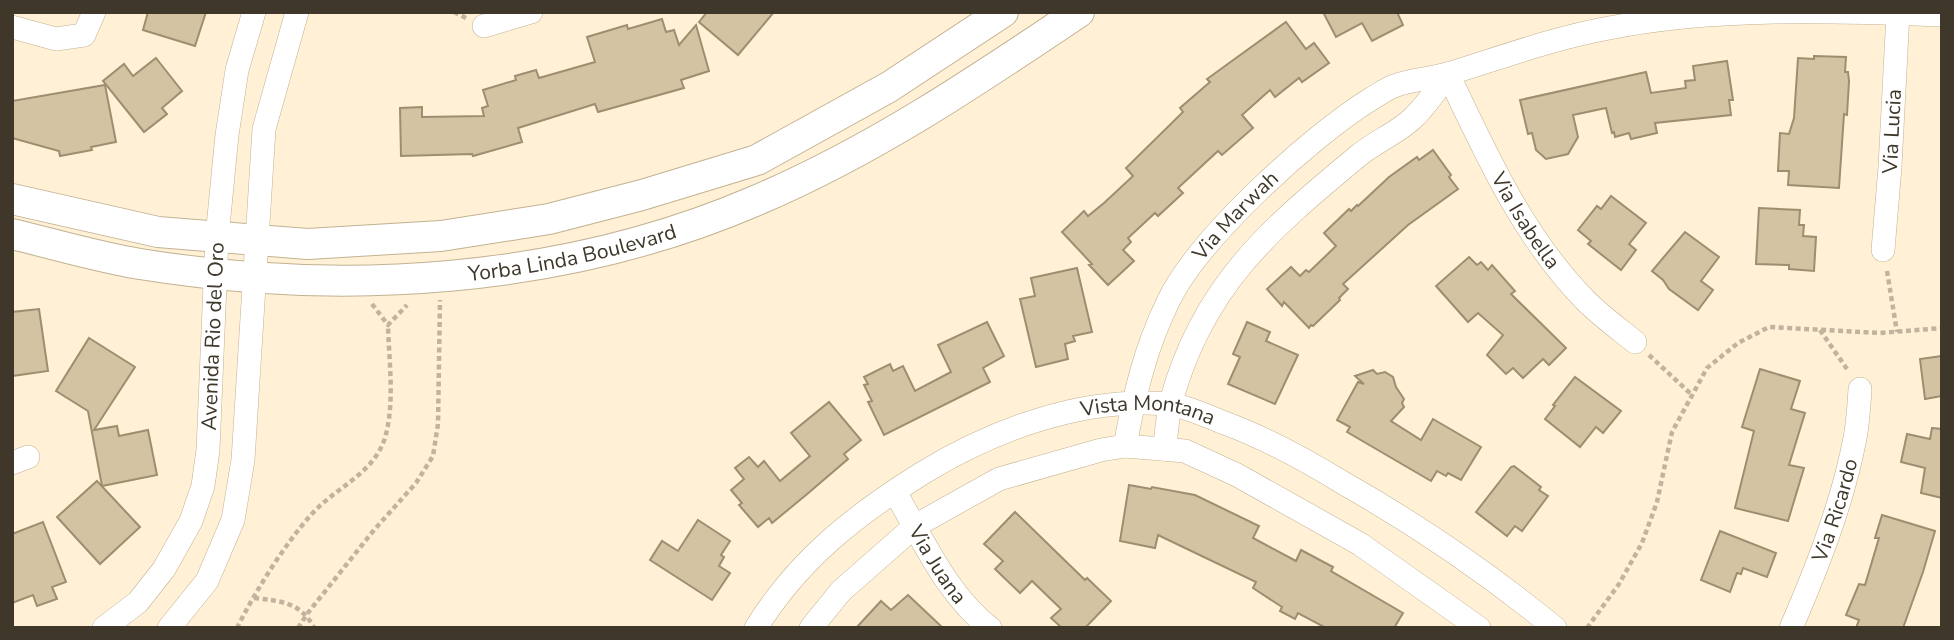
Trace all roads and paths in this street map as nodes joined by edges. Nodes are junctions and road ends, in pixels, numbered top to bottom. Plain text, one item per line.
1 (94, 12) edge
2 (254, 12) edge
3 (297, 12) edge
4 (531, 12) edge
5 (1003, 12) edge
6 (1080, 12) edge
7 (1898, 13) edge
8 (1942, 15) edge
9 (484, 26) dead end
10 (12, 27) edge
11 (1448, 74) junction
12 (12, 199) edge
13 (12, 234) edge
14 (217, 237) junction
15 (256, 242) junction
16 (1883, 250) joint
17 (215, 272) junction
18 (253, 277) junction
19 (440, 299) dead end
20 (409, 302) dead end
21 (372, 303) dead end
22 (388, 325) junction
23 (1942, 328) edge
24 (1819, 330) junction
25 (1897, 332) junction
26 (1635, 342) joint
27 (1860, 389) joint
28 (1692, 395) junction
29 (1133, 403) junction
30 (1171, 404) junction
31 (1125, 446) junction
32 (1164, 449) junction
33 (895, 492) junction
34 (915, 526) junction
35 (254, 598) junction
36 (307, 614) junction
37 (104, 628) edge
38 (169, 628) edge
39 (237, 628) edge
40 (298, 628) edge
41 (314, 628) edge
42 (756, 628) edge
43 (811, 628) edge
44 (990, 628) edge
45 (1479, 628) edge
46 (1555, 628) edge
47 (1587, 628) edge
48 (1791, 628) edge

1 - 10 street
2 - 14 street, Avenida Rio del Oro
3 - 15 street, Avenida Rio del Oro
4 - 9 street
5 - 15 main road, Yorba Linda Boulevard
6 - 18 main road, Yorba Linda Boulevard
7 - 8 street, Via Marwah
7 - 11 street, Via Marwah
7 - 16 street, Via Lucia
11 - 26 street, Via Isabella
11 - 29 street, Via Marwah
11 - 30 street, Via Marwah
12 - 14 main road, Yorba Linda Boulevard
13 - 17 main road, Yorba Linda Boulevard
14 - 15 main road, Yorba Linda Boulevard
14 - 17 street, Avenida Rio del Oro
15 - 18 street, Avenida Rio del Oro
16 - 25 path
17 - 18 main road, Yorba Linda Boulevard
17 - 37 street, Avenida Rio del Oro
18 - 38 street, Avenida Rio del Oro
19 - 36 path
20 - 22 path
21 - 22 path
22 - 35 path
23 - 25 path
24 - 25 path
24 - 27 path
24 - 28 path
26 - 28 path
27 - 48 street, Via Ricardo
28 - 47 path
29 - 30 street, Vista Montana
29 - 31 street, Via Marwah
29 - 33 street, Vista Montana
30 - 32 street, Via Marwah
30 - 46 street, Vista Montana
31 - 32 street, Vista Montana
31 - 34 street, Vista Montana
32 - 45 street, Vista Montana
33 - 34 street, Via Juana
33 - 42 street, Vista Montana
34 - 43 street, Vista Montana
34 - 44 street, Via Juana
35 - 36 path
35 - 39 path
36 - 40 path
36 - 41 path

